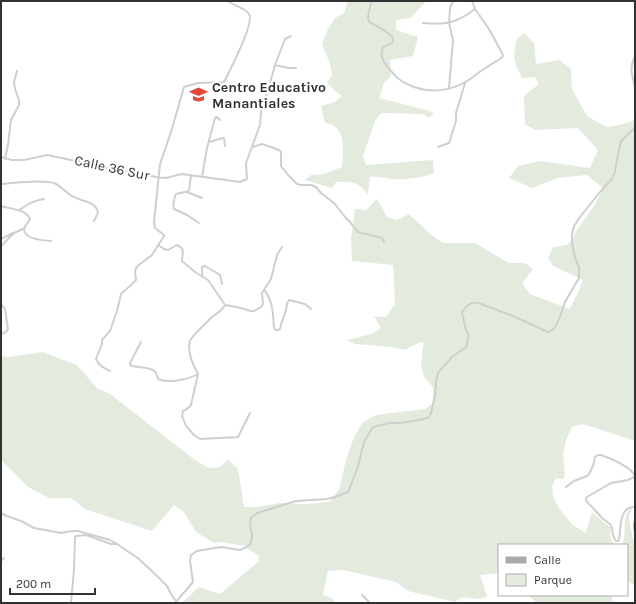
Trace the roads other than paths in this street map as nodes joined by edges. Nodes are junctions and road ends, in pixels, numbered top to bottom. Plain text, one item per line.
1 (228, 1) edge
2 (371, 1) edge
3 (453, 1) edge
4 (472, 1) edge
5 (475, 9) junction
6 (423, 23) dead end
7 (449, 23) junction
8 (291, 36) dead end
9 (635, 56) edge
10 (274, 65) junction
11 (296, 68) dead end
12 (17, 71) dead end
13 (465, 83) junction
14 (269, 85) junction
15 (296, 88) dead end
16 (635, 88) edge
17 (449, 89) junction
18 (220, 120) dead end
19 (635, 128) edge
20 (209, 142) junction
21 (226, 146) dead end
22 (438, 147) dead end
23 (252, 148) junction
24 (1, 157) edge
25 (5, 159) junction
26 (191, 175) junction
27 (202, 177) junction
28 (158, 178) junction
29 (1, 184) edge
30 (187, 192) junction
31 (202, 198) dead end
32 (44, 199) dead end
33 (1, 206) edge
34 (19, 210) junction
35 (94, 221) dead end
36 (199, 223) dead end
37 (24, 228) junction
38 (14, 233) junction
39 (1, 239) edge
40 (51, 241) dead end
41 (384, 242) dead end
42 (158, 245) junction
43 (1, 246) edge
44 (282, 247) dead end
45 (202, 277) junction
46 (222, 284) dead end
47 (264, 290) junction
48 (1, 304) edge
49 (225, 305) junction
50 (312, 309) dead end
51 (1, 334) edge
52 (141, 342) dead end
53 (110, 371) dead end
54 (198, 374) junction
55 (250, 413) dead end
56 (566, 487) dead end
57 (635, 507) edge
58 (1, 513) edge
59 (635, 523) edge
60 (635, 529) edge
61 (117, 544) junction
62 (4, 558) dead end
63 (1, 562) edge
64 (362, 595) dead end
65 (176, 602) edge
66 (71, 603) edge
67 (370, 603) edge

1 - 28 street
2 - 17 street
3 - 7 street
4 - 5 street
5 - 7 street
5 - 13 street
6 - 7 street
7 - 17 street
8 - 10 street
9 - 16 street
10 - 11 street
10 - 14 street
12 - 25 street
13 - 17 street
13 - 22 street
14 - 15 street
14 - 23 street
18 - 20 street
19 - 65 street
20 - 21 street
20 - 27 street
23 - 27 street, Calle 36 Sur
23 - 41 street
24 - 25 street, Calle 36 Sur
25 - 28 street, Calle 36 Sur
26 - 27 street, Calle 36 Sur
26 - 28 street, Calle 36 Sur
26 - 30 street
28 - 42 street
29 - 35 street
30 - 31 street
30 - 36 street
32 - 34 street
33 - 34 street
34 - 37 street
37 - 38 street
37 - 40 street
38 - 39 street
38 - 43 street
42 - 45 street
42 - 53 street
44 - 47 street
45 - 46 street
45 - 49 street
47 - 49 street
47 - 50 street
48 - 51 street
49 - 54 street
52 - 54 street
54 - 55 street
56 - 57 street
58 - 61 street
59 - 60 main road
61 - 65 street
61 - 66 street
62 - 63 street
64 - 67 street

